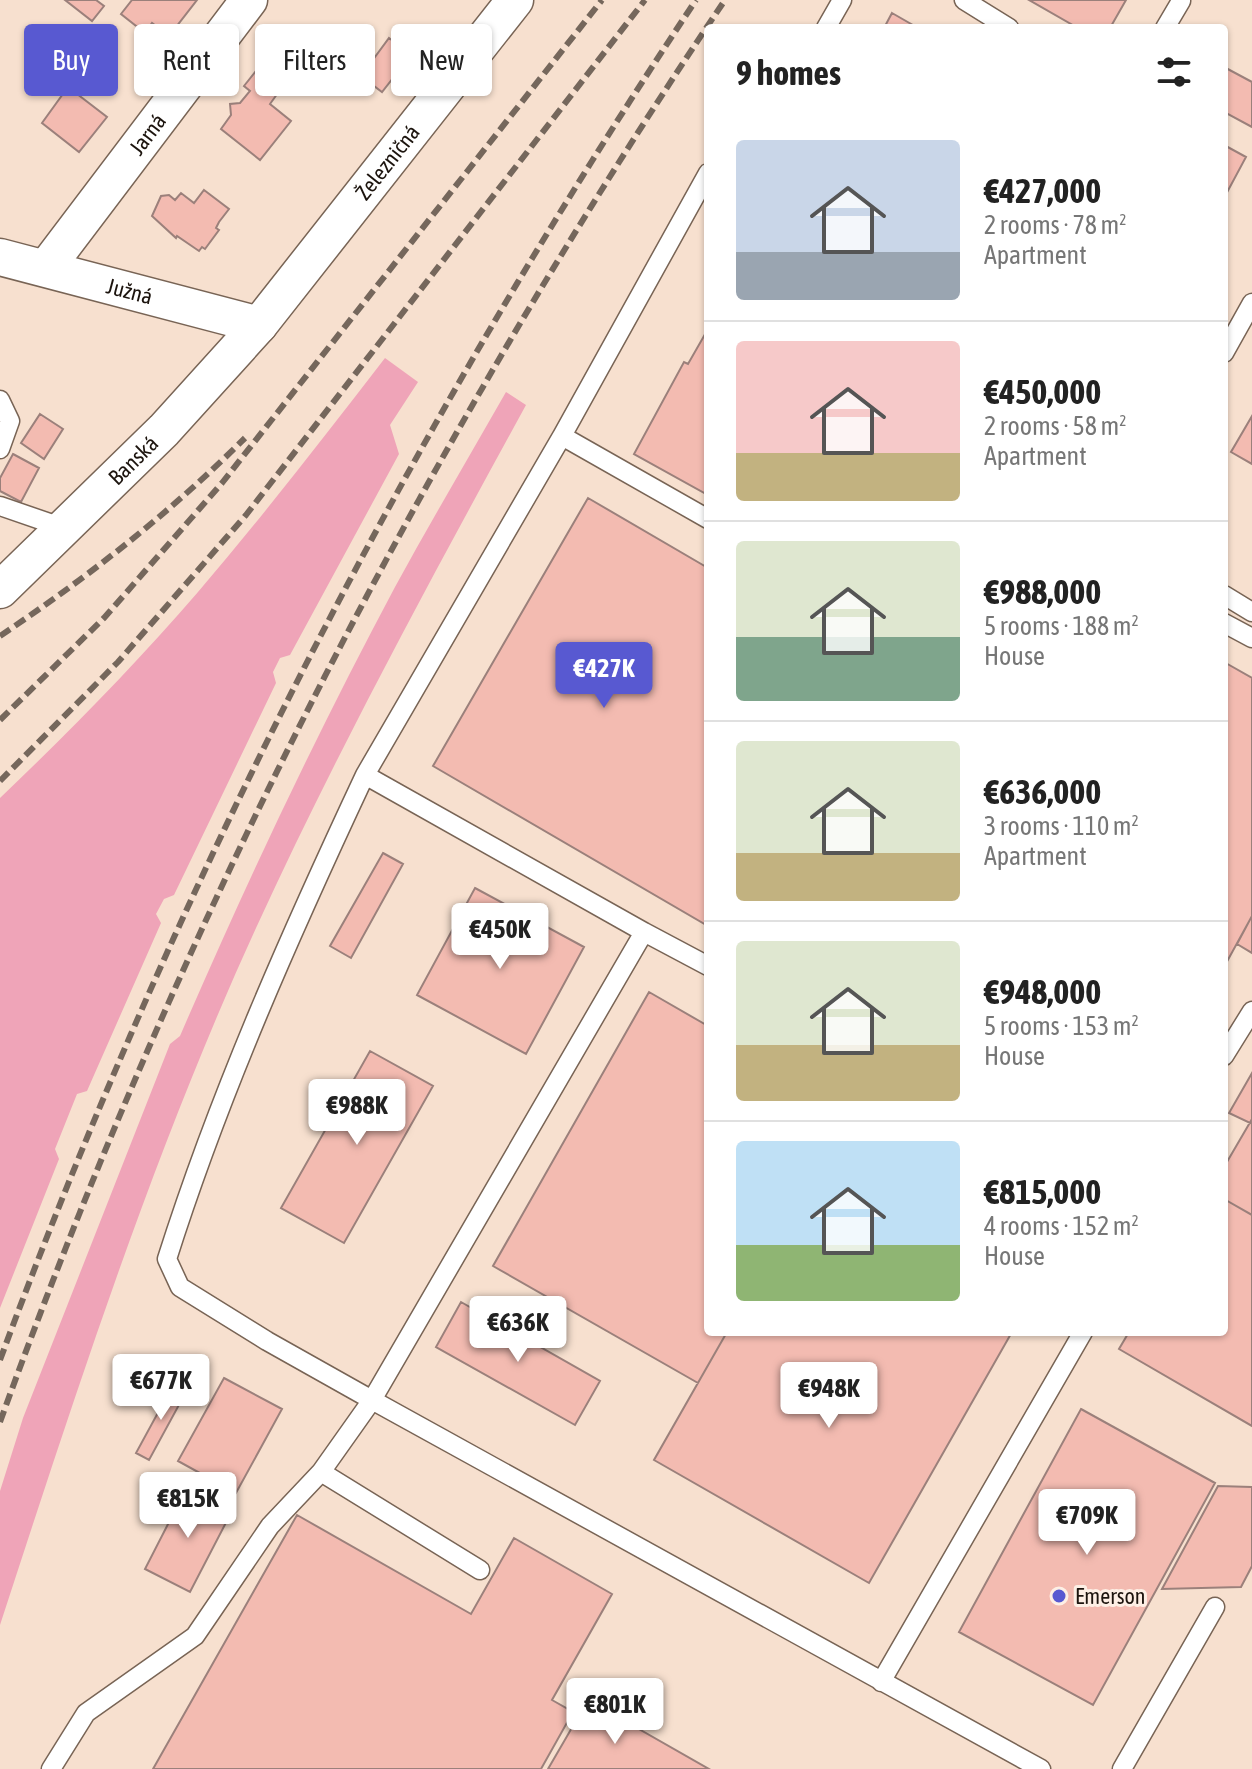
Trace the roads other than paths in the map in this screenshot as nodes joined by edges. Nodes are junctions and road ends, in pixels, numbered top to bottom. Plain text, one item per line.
1 (249, 0) edge
2 (515, 0) edge
3 (842, 0) edge
4 (964, 0) edge
5 (1181, 1) edge
6 (828, 24) edge
7 (1003, 24) edge
8 (1167, 24) edge
9 (704, 180) edge
10 (0, 257) edge
11 (46, 268) junction
12 (1252, 303) edge
13 (259, 325) junction
14 (1228, 342) edge
15 (0, 400) edge
16 (562, 436) junction
17 (0, 449) edge
18 (0, 506) edge
19 (704, 517) edge
20 (64, 528) junction
21 (0, 590) edge
22 (1228, 597) edge
23 (1252, 612) edge
24 (1228, 625) edge
25 (1252, 638) edge
26 (365, 775) junction
27 (644, 932) junction
28 (704, 964) edge
29 (1252, 1011) edge
30 (1228, 1050) edge
31 (1081, 1336) edge
32 (372, 1400) junction
33 (321, 1472) junction
34 (480, 1570) dead end
35 (1215, 1607) dead end
36 (881, 1682) junction
37 (51, 1769) edge
38 (1041, 1769) edge
39 (1122, 1769) edge

1 - 11 street, Jarná
2 - 13 street, Železničná
3 - 6 lane
4 - 7 lane
5 - 8 lane
9 - 16 lane
10 - 11 street, Južná
11 - 13 street, Južná
12 - 14 lane
13 - 20 street, Banská
15 - 17 lane
16 - 19 lane
16 - 26 lane
18 - 20 lane
20 - 21 street, Banská
22 - 23 lane
24 - 25 lane
26 - 27 lane
26 - 32 lane
27 - 28 lane
27 - 32 lane
29 - 30 lane
31 - 36 lane
32 - 33 lane
32 - 36 lane
33 - 34 lane
33 - 37 lane
35 - 39 lane
36 - 38 lane

